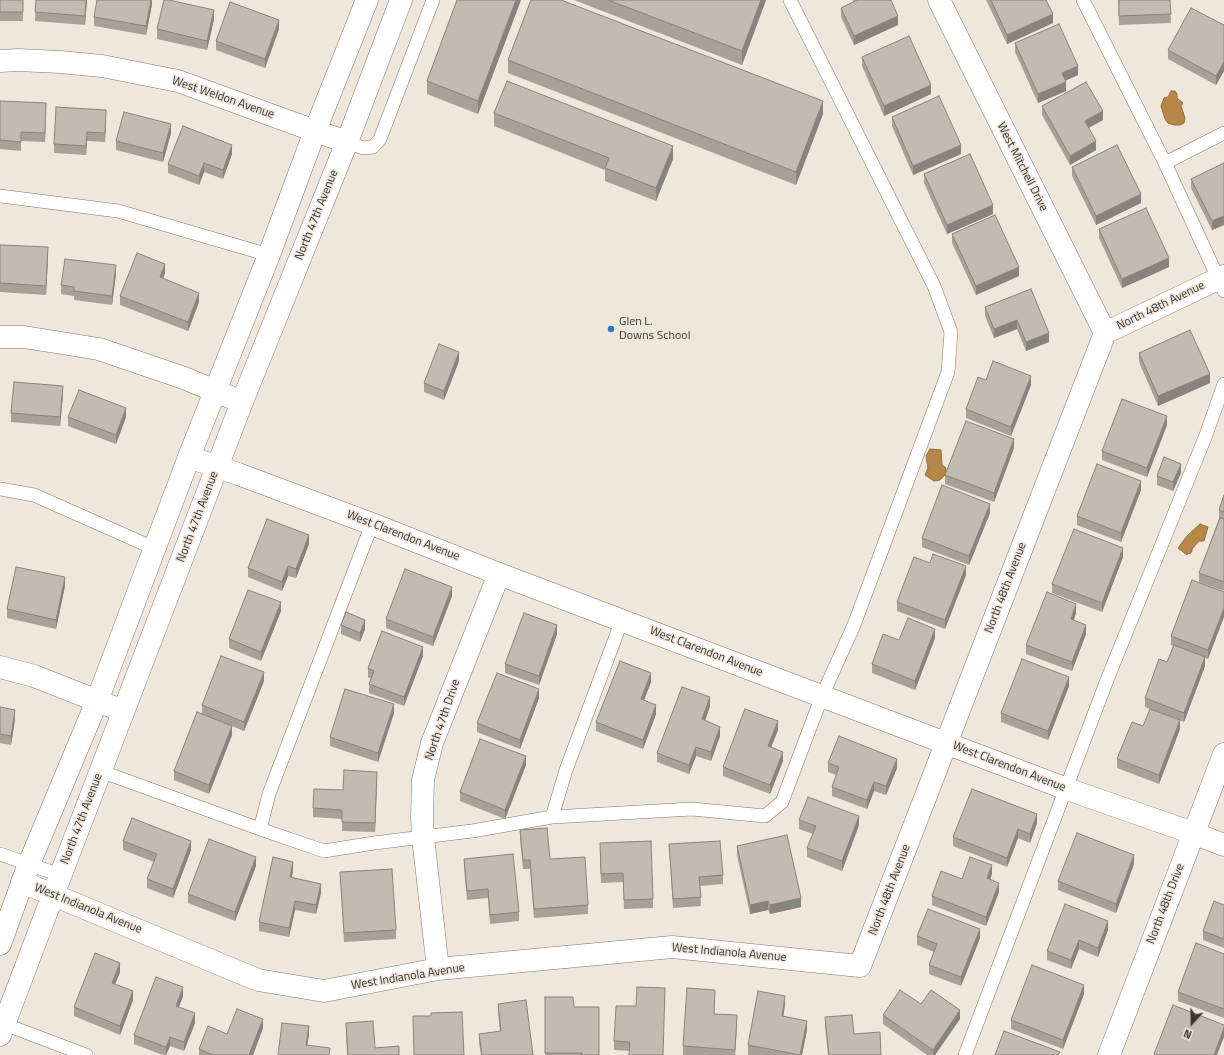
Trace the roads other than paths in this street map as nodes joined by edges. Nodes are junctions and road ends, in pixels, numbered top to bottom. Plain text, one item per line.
1 (401, 0) edge
2 (433, 0) edge
3 (790, 0) edge
4 (939, 0) edge
5 (1083, 0) edge
6 (363, 1) edge
7 (0, 61) edge
8 (315, 132) junction
9 (1224, 133) edge
10 (346, 142) junction
11 (1165, 163) junction
12 (0, 196) edge
13 (269, 255) junction
14 (1222, 282) edge
15 (1105, 333) junction
16 (0, 337) edge
17 (1224, 384) edge
18 (215, 392) junction
19 (242, 402) junction
20 (189, 457) junction
21 (217, 467) junction
22 (0, 489) edge
23 (372, 524) junction
24 (156, 549) junction
25 (499, 574) junction
26 (622, 620) junction
27 (0, 667) edge
28 (822, 696) junction
29 (97, 701) junction
30 (123, 711) junction
31 (946, 743) junction
32 (1224, 754) edge
33 (100, 771) junction
34 (1067, 789) junction
35 (552, 817) junction
36 (260, 829) junction
37 (1193, 833) junction
38 (423, 837) junction
39 (1224, 845) edge
40 (0, 854) edge
41 (25, 873) junction
42 (56, 885) junction
43 (0, 944) edge
44 (860, 966) joint
45 (438, 969) junction
46 (2, 1030) edge
47 (86, 1055) edge
48 (965, 1055) edge
49 (1109, 1055) edge

1 - 10 street, North 47th Avenue
2 - 10 lane
3 - 28 lane
4 - 15 street, West Mitchell Drive
5 - 11 lane
6 - 8 street
7 - 8 street, West Weldon Avenue
8 - 10 street, West Weldon Avenue
8 - 13 street
9 - 11 lane
10 - 19 street, North 47th Avenue
11 - 14 lane
12 - 13 lane
13 - 18 street
14 - 15 street, North 48th Avenue
15 - 31 street, North 48th Avenue
16 - 18 street
17 - 34 lane
18 - 19 street
18 - 20 street
19 - 21 street, North 47th Avenue
20 - 21 street, West Clarendon Avenue
20 - 24 street
21 - 23 street, West Clarendon Avenue
21 - 30 street, North 47th Avenue
22 - 24 lane
23 - 25 street, West Clarendon Avenue
23 - 36 lane
24 - 29 street
25 - 26 street, West Clarendon Avenue
25 - 38 street, North 47th Drive
26 - 28 street, West Clarendon Avenue
26 - 35 lane
27 - 29 street
28 - 31 street, West Clarendon Avenue
28 - 35 lane
29 - 30 street
29 - 41 street
30 - 33 street, North 47th Avenue
31 - 34 street, West Clarendon Avenue
31 - 44 street, North 48th Avenue
32 - 37 street, North 48th Drive
33 - 36 lane
33 - 42 street, North 47th Avenue
34 - 37 street, West Clarendon Avenue
34 - 48 lane
35 - 38 lane
36 - 38 lane
37 - 39 street, West Clarendon Avenue
37 - 49 street, North 48th Drive
38 - 45 street, North 47th Drive
40 - 41 lane
41 - 42 street, West Indianola Avenue
41 - 43 street
42 - 45 street, West Indianola Avenue
42 - 46 street, North 47th Avenue
44 - 45 street, West Indianola Avenue
46 - 47 lane

